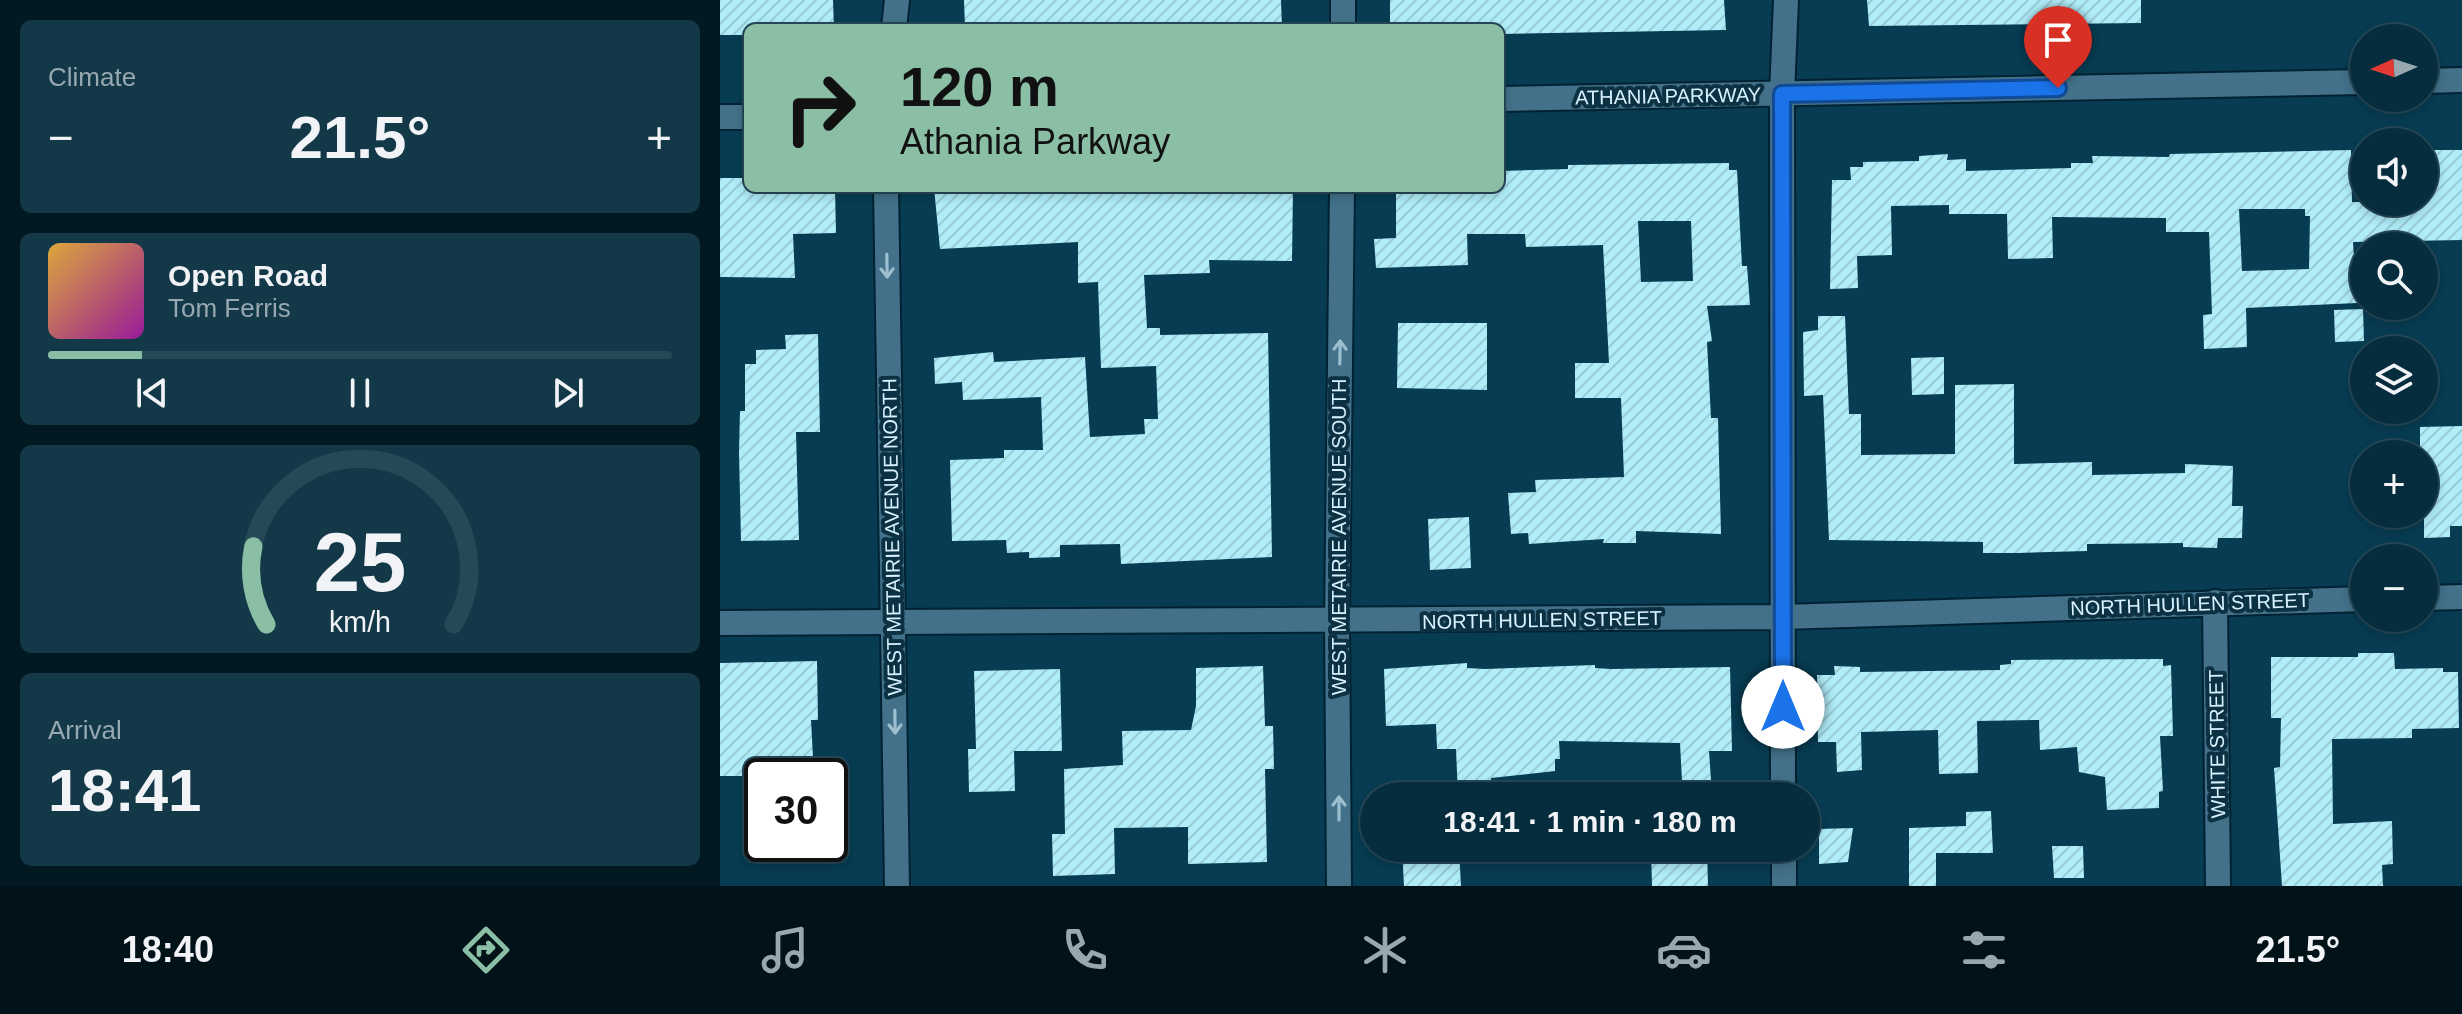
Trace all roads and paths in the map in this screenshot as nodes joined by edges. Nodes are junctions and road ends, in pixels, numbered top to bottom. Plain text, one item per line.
1 (897, 0) edge
2 (1343, 0) edge
3 (1786, 0) edge
4 (894, 24) edge
5 (1343, 24) edge
6 (2462, 80) edge
7 (2438, 81) edge
8 (2350, 82) edge
9 (1782, 94) junction
10 (1504, 99) edge
11 (720, 117) edge
12 (744, 117) edge
13 (886, 192) edge
14 (1342, 192) edge
15 (2462, 597) edge
16 (2438, 598) edge
17 (2350, 599) edge
18 (2215, 602) junction
19 (1782, 617) junction
20 (893, 620) junction
21 (1337, 622) junction
22 (720, 623) edge
23 (1783, 782) edge
24 (1784, 862) edge
25 (897, 886) edge
26 (1339, 886) edge
27 (1784, 886) edge
28 (2218, 886) edge

1 - 4 street
2 - 5 street
3 - 9 street
6 - 7 street
8 - 9 street, ATHANIA PARKWAY
9 - 10 street, ATHANIA PARKWAY
9 - 19 street
11 - 12 street
13 -> 20 street, WEST METAIRIE AVENUE NORTH
21 -> 14 street, WEST METAIRIE AVENUE SOUTH
15 - 16 street
17 - 18 street, NORTH HULLEN STREET
18 - 19 street, NORTH HULLEN STREET
18 - 28 street, WHITE STREET
19 - 21 street, NORTH HULLEN STREET
19 - 23 street
20 - 21 street, NORTH HULLEN STREET
20 - 22 street, NORTH HULLEN STREET
20 -> 25 street, WEST METAIRIE AVENUE NORTH
26 -> 21 street, WEST METAIRIE AVENUE SOUTH
24 - 27 street

